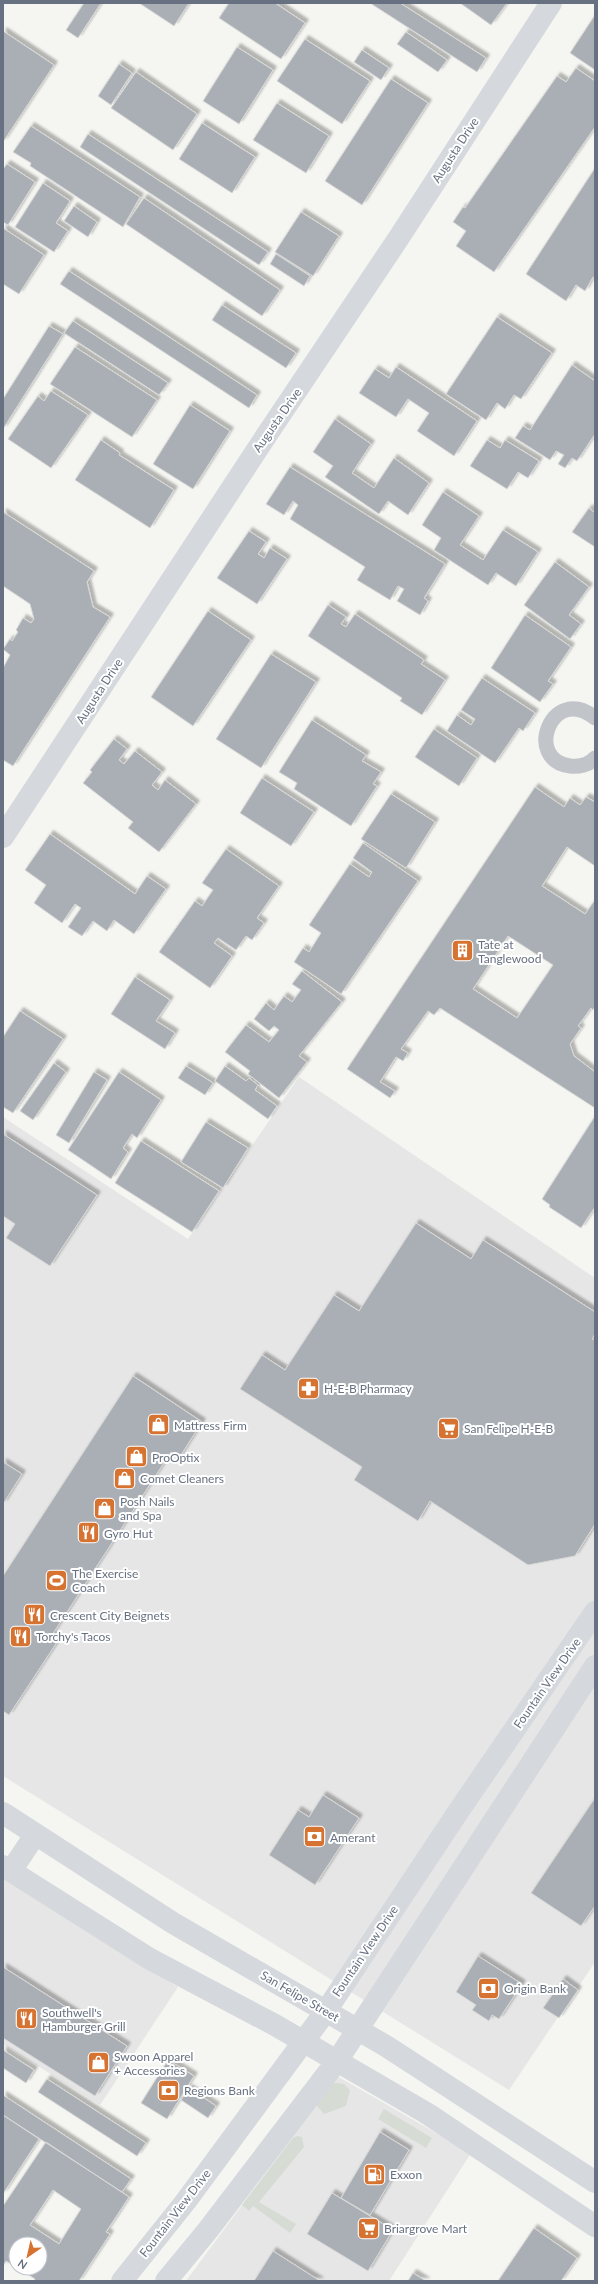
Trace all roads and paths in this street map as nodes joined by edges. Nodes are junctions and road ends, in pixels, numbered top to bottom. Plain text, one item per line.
1 (551, 3) edge
2 (595, 718) edge
3 (595, 758) edge
4 (3, 837) edge
5 (595, 1612) edge
6 (595, 1666) edge
7 (3, 1813) edge
8 (35, 1835) junction
9 (7, 1868) edge
10 (326, 2011) junction
11 (358, 2030) junction
12 (304, 2042) junction
13 (337, 2061) junction
14 (595, 2182) edge
15 (595, 2226) edge
16 (122, 2281) edge
17 (166, 2281) edge

1 - 4 main road, Augusta Drive
2 - 3 street
5 - 10 main road, Fountain View Drive
6 - 11 main road
7 - 8 main road, San Felipe Street
8 - 9 main road
8 - 10 main road, San Felipe Street
9 - 12 main road
10 - 11 main road, San Felipe Street
10 - 12 main road, Fountain View Drive
11 - 13 main road
11 - 14 main road, San Felipe Street
12 - 13 main road
12 - 16 main road, Fountain View Drive
13 - 15 main road
13 - 17 main road

